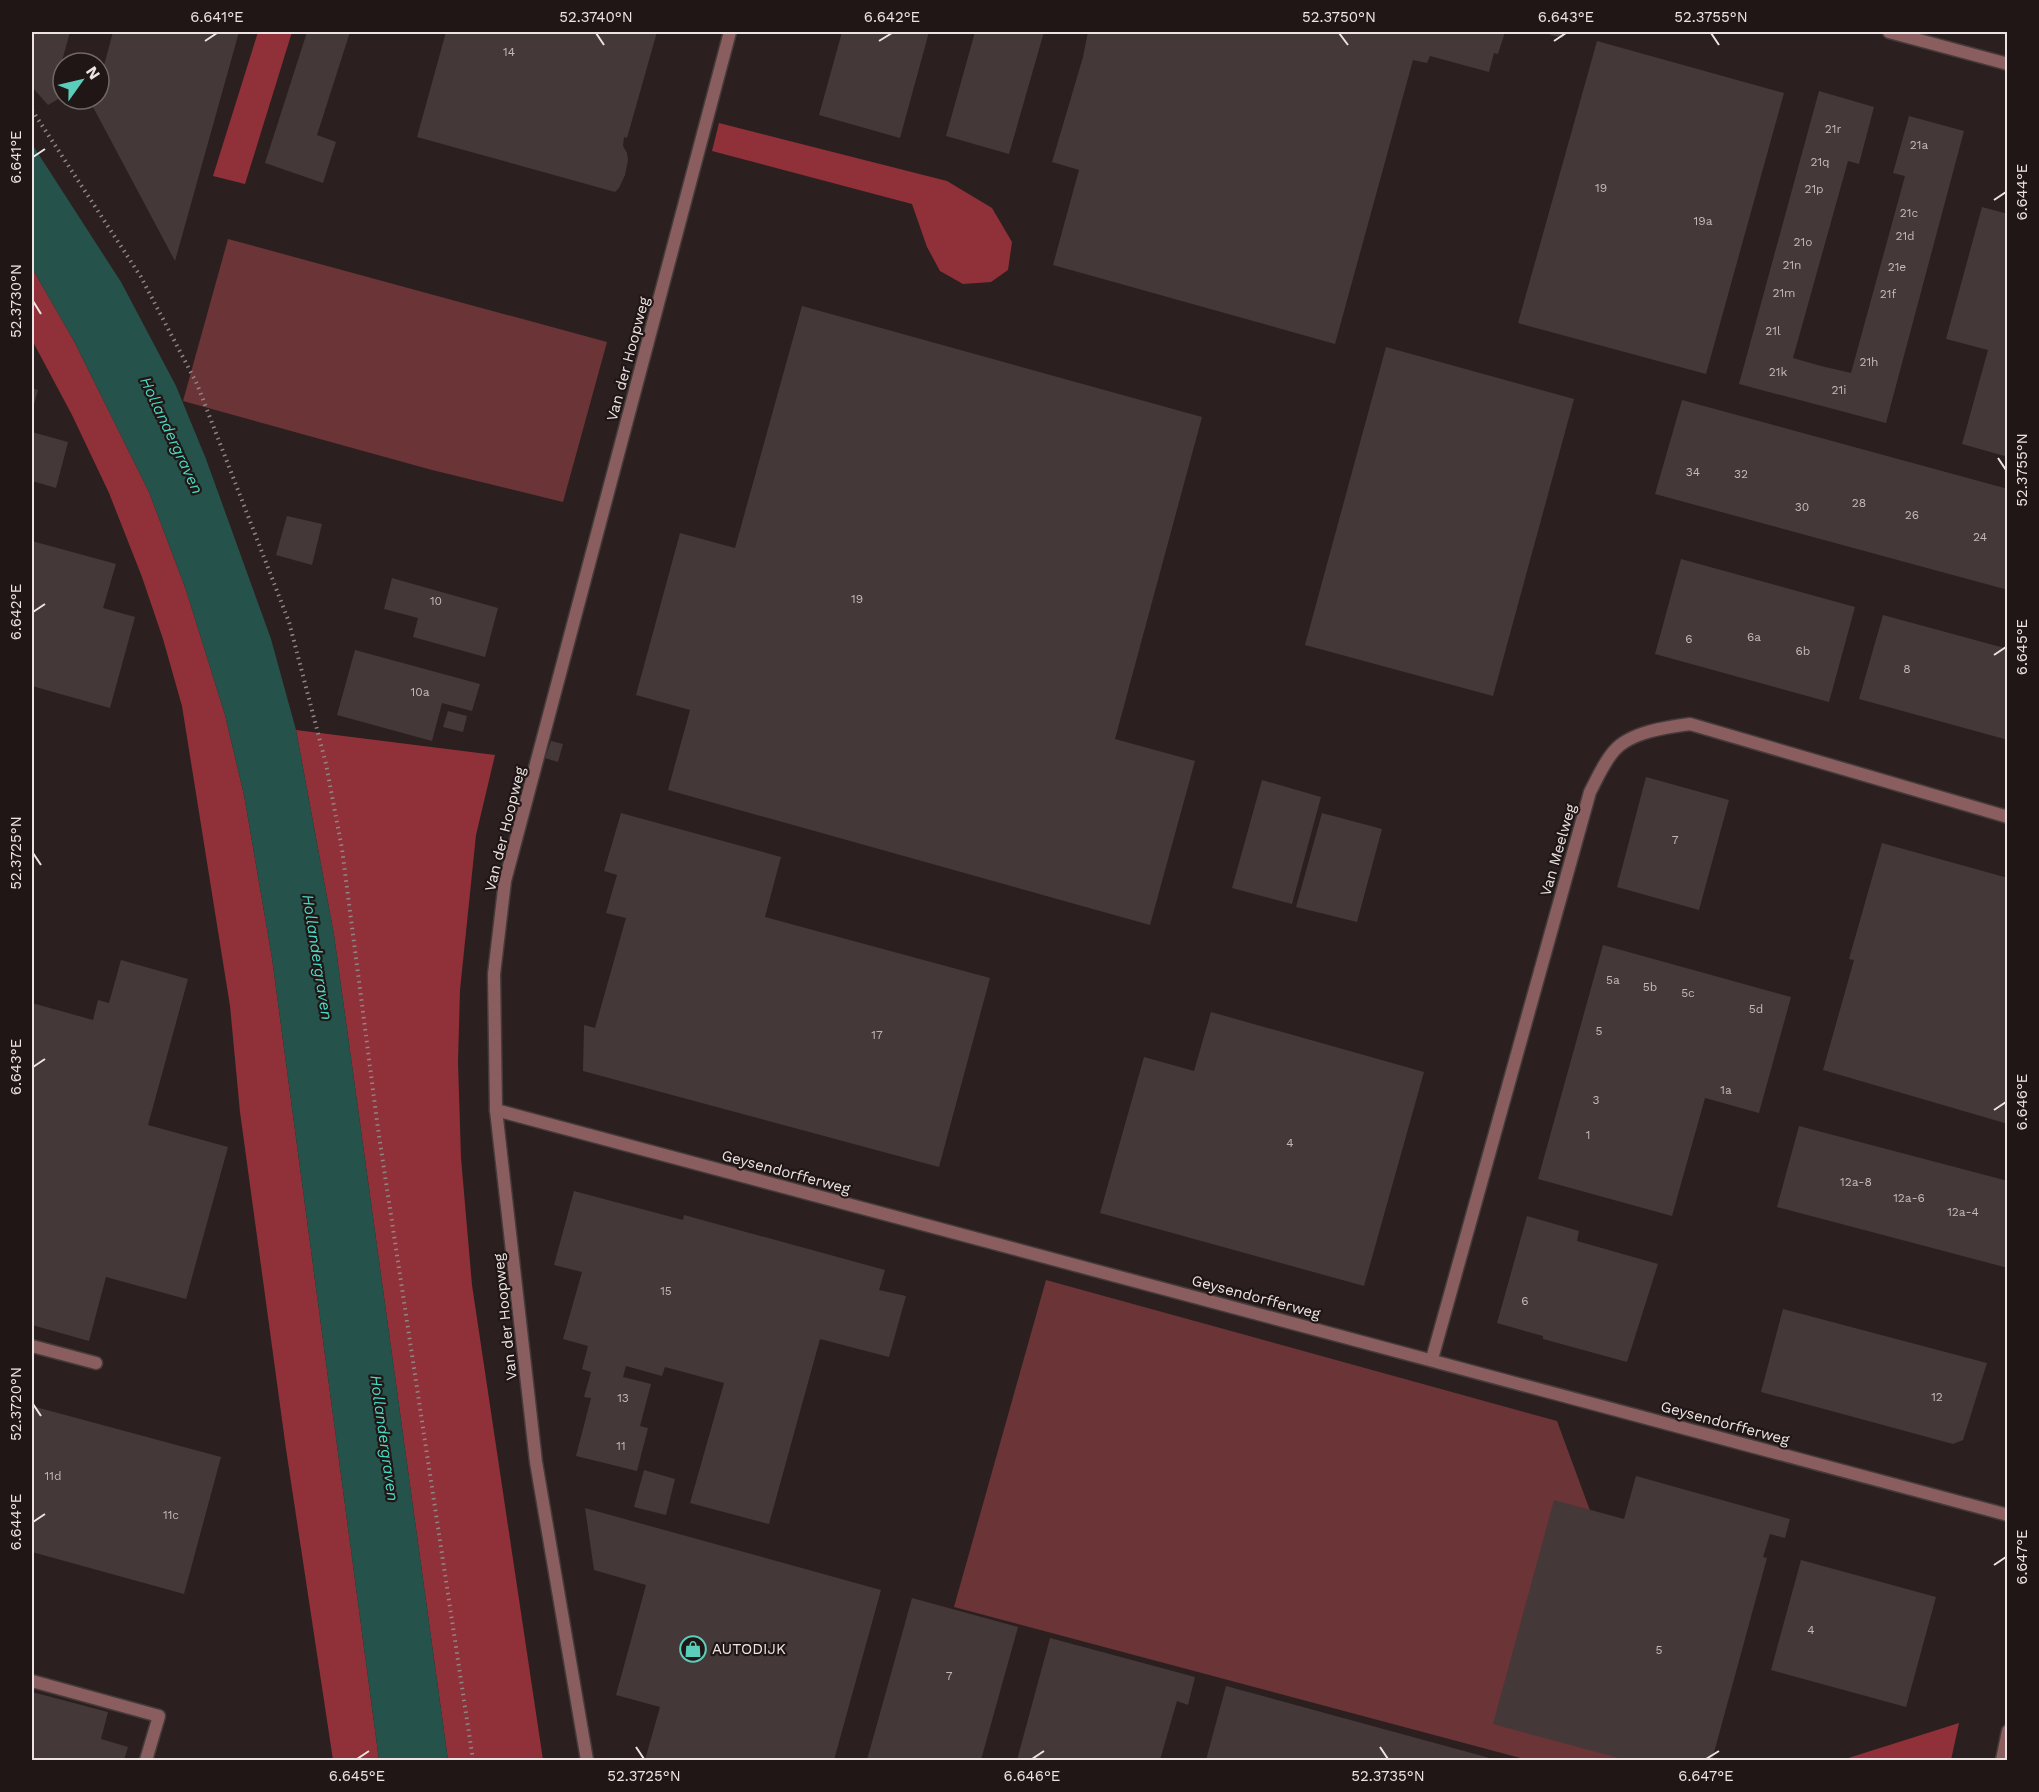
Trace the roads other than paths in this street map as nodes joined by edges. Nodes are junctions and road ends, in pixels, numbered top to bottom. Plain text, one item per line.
1 (730, 32) edge
2 (1889, 32) edge
3 (2007, 64) edge
4 (2007, 817) edge
5 (496, 1110) junction
6 (32, 1346) edge
7 (1432, 1359) junction
8 (96, 1363) dead end
9 (2007, 1515) edge
10 (32, 1681) edge
11 (2007, 1731) edge
12 (146, 1761) edge
13 (586, 1761) edge
14 (2002, 1761) edge

1 - 5 street, Van der Hoopweg
2 - 3 street
4 - 7 street, Van Meelweg
5 - 7 street, Geysendorfferweg
5 - 13 street, Van der Hoopweg
6 - 8 street
7 - 9 street, Geysendorfferweg
10 - 12 street
11 - 14 street

